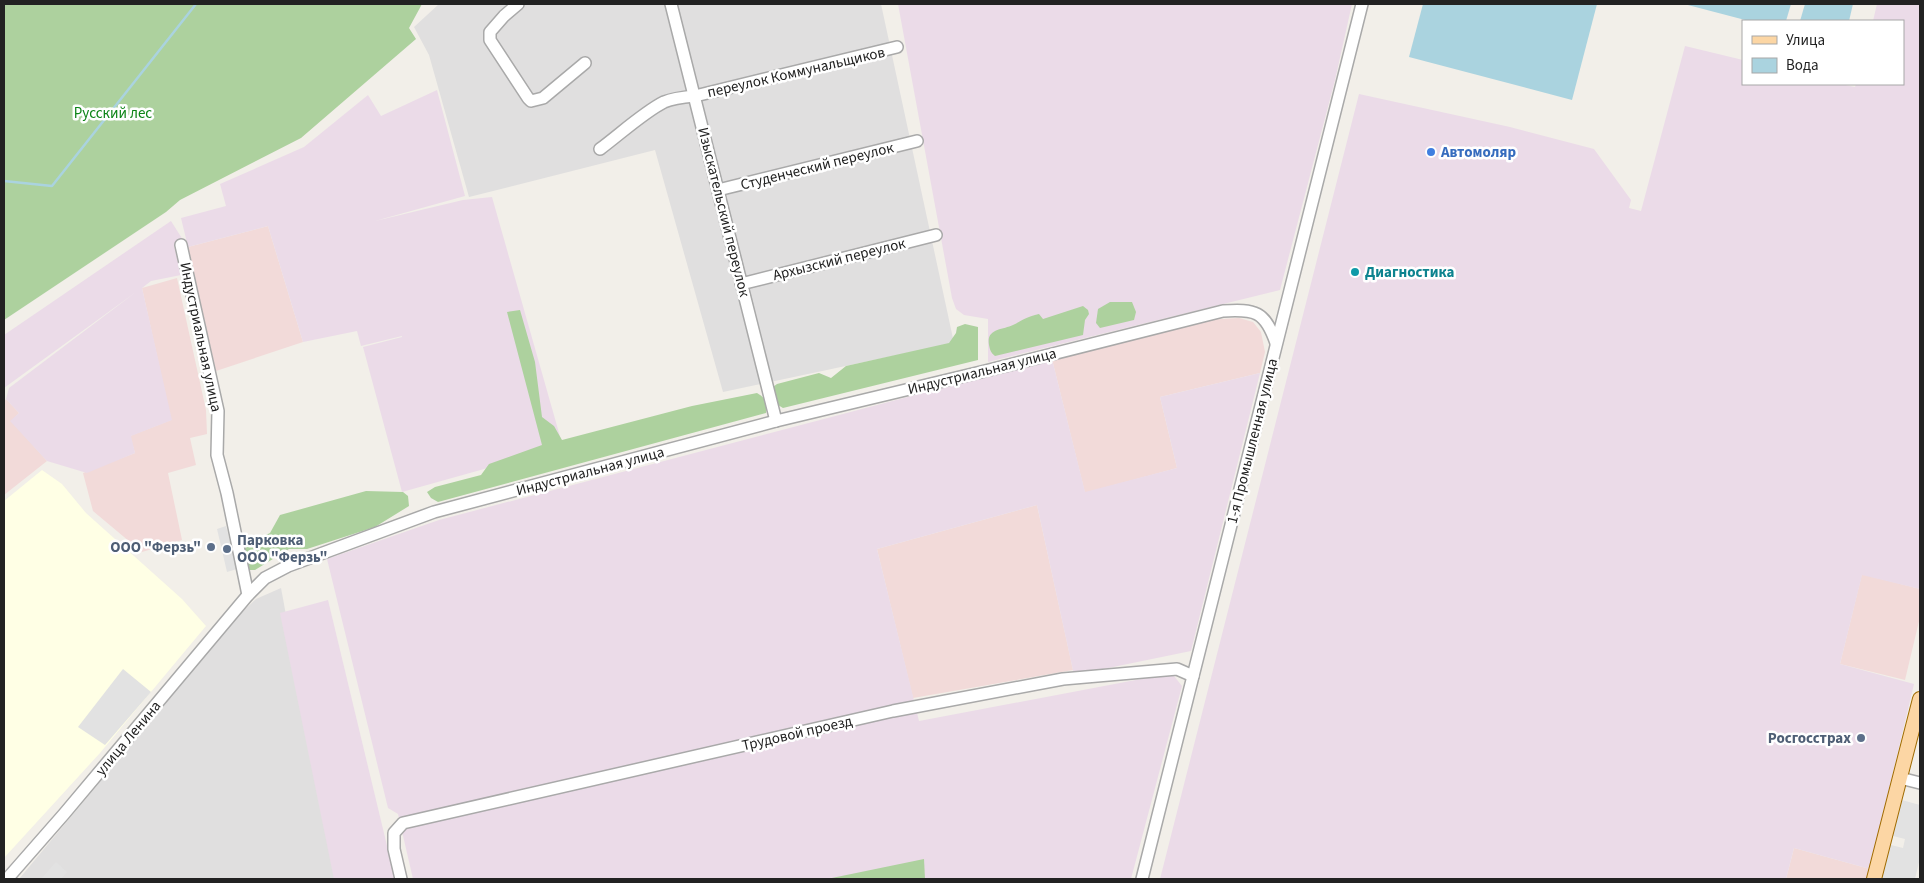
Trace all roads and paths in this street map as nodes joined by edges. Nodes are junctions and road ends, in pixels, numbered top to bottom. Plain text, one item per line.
1 (518, 4) edge
2 (671, 4) edge
3 (1362, 4) edge
4 (897, 47) dead end
5 (585, 63) dead end
6 (695, 96) junction
7 (917, 141) dead end
8 (600, 149) dead end
9 (718, 190) junction
10 (936, 235) dead end
11 (181, 245) dead end
12 (741, 284) junction
13 (1276, 342) junction
14 (776, 421) junction
15 (248, 595) junction
16 (1193, 676) junction
17 (1920, 699) edge
18 (1900, 778) junction
19 (1920, 783) edge
20 (7, 879) edge
21 (401, 879) edge
22 (1142, 879) edge
23 (1874, 879) edge

1 - 5 street
2 - 6 street, Изыскательский переулок
3 - 13 street, 1-я Промышленная улица
4 - 6 street, переулок Коммунальщиков
6 - 8 street, переулок Коммунальщиков
6 - 9 street, Изыскательский переулок
7 - 9 street, Студенческий переулок
9 - 12 street, Изыскательский переулок
10 - 12 street, Архызский переулок
11 - 15 street, Индустриальная улица
12 - 14 street, Изыскательский переулок
13 - 14 street, Индустриальная улица
13 - 16 street, 1-я Промышленная улица
14 - 15 street, Индустриальная улица
15 - 20 street, улица Ленина
16 - 21 street, Трудовой проезд
16 - 22 street, 1-я Промышленная улица
17 - 18 main road
18 - 19 street
18 - 23 main road

